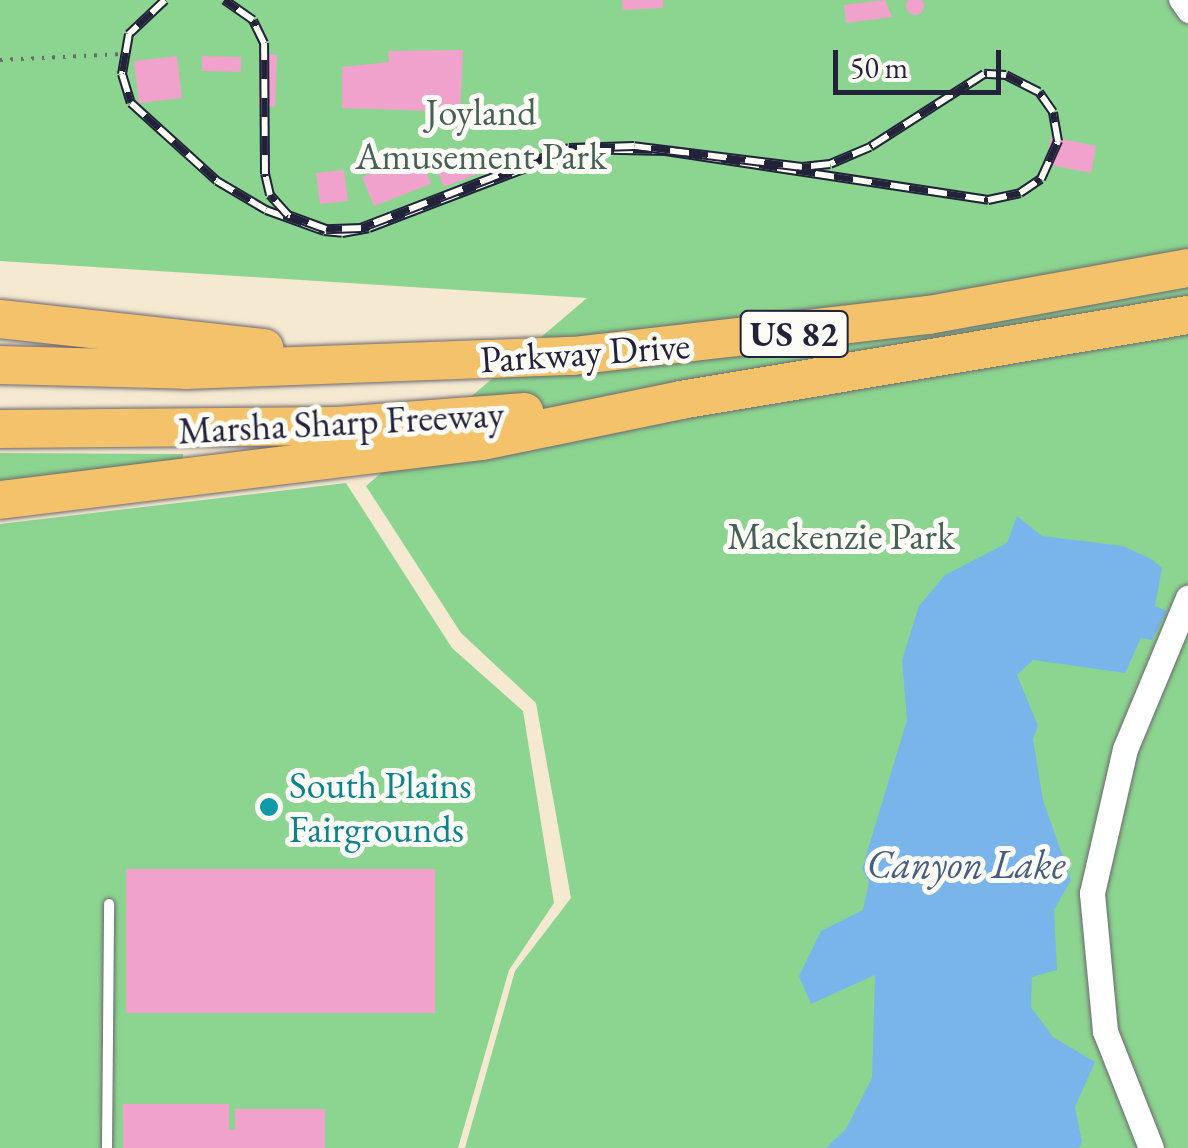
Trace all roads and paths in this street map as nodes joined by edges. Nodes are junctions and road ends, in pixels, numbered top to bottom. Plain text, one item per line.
1 (1179, 0) edge
2 (1188, 13) edge
3 (124, 54) dead end
4 (0, 60) edge
5 (1188, 268) edge
6 (1188, 314) edge
7 (0, 318) edge
8 (396, 363) junction
9 (0, 365) edge
10 (681, 400) junction
11 (0, 429) edge
12 (0, 500) edge
13 (1188, 598) edge
14 (109, 904) dead end
15 (106, 1148) edge
16 (1150, 1148) edge

1 - 2 street
3 - 4 path
5 - 8 highway, Parkway Drive / US 82
6 - 10 highway, Parkway Drive / US 82
7 - 8 highway
8 - 9 highway, Marsha Sharp Freeway / US 82
10 - 11 highway, Marsha Sharp Freeway / US 82
10 - 12 highway
13 - 16 street
14 - 15 lane

